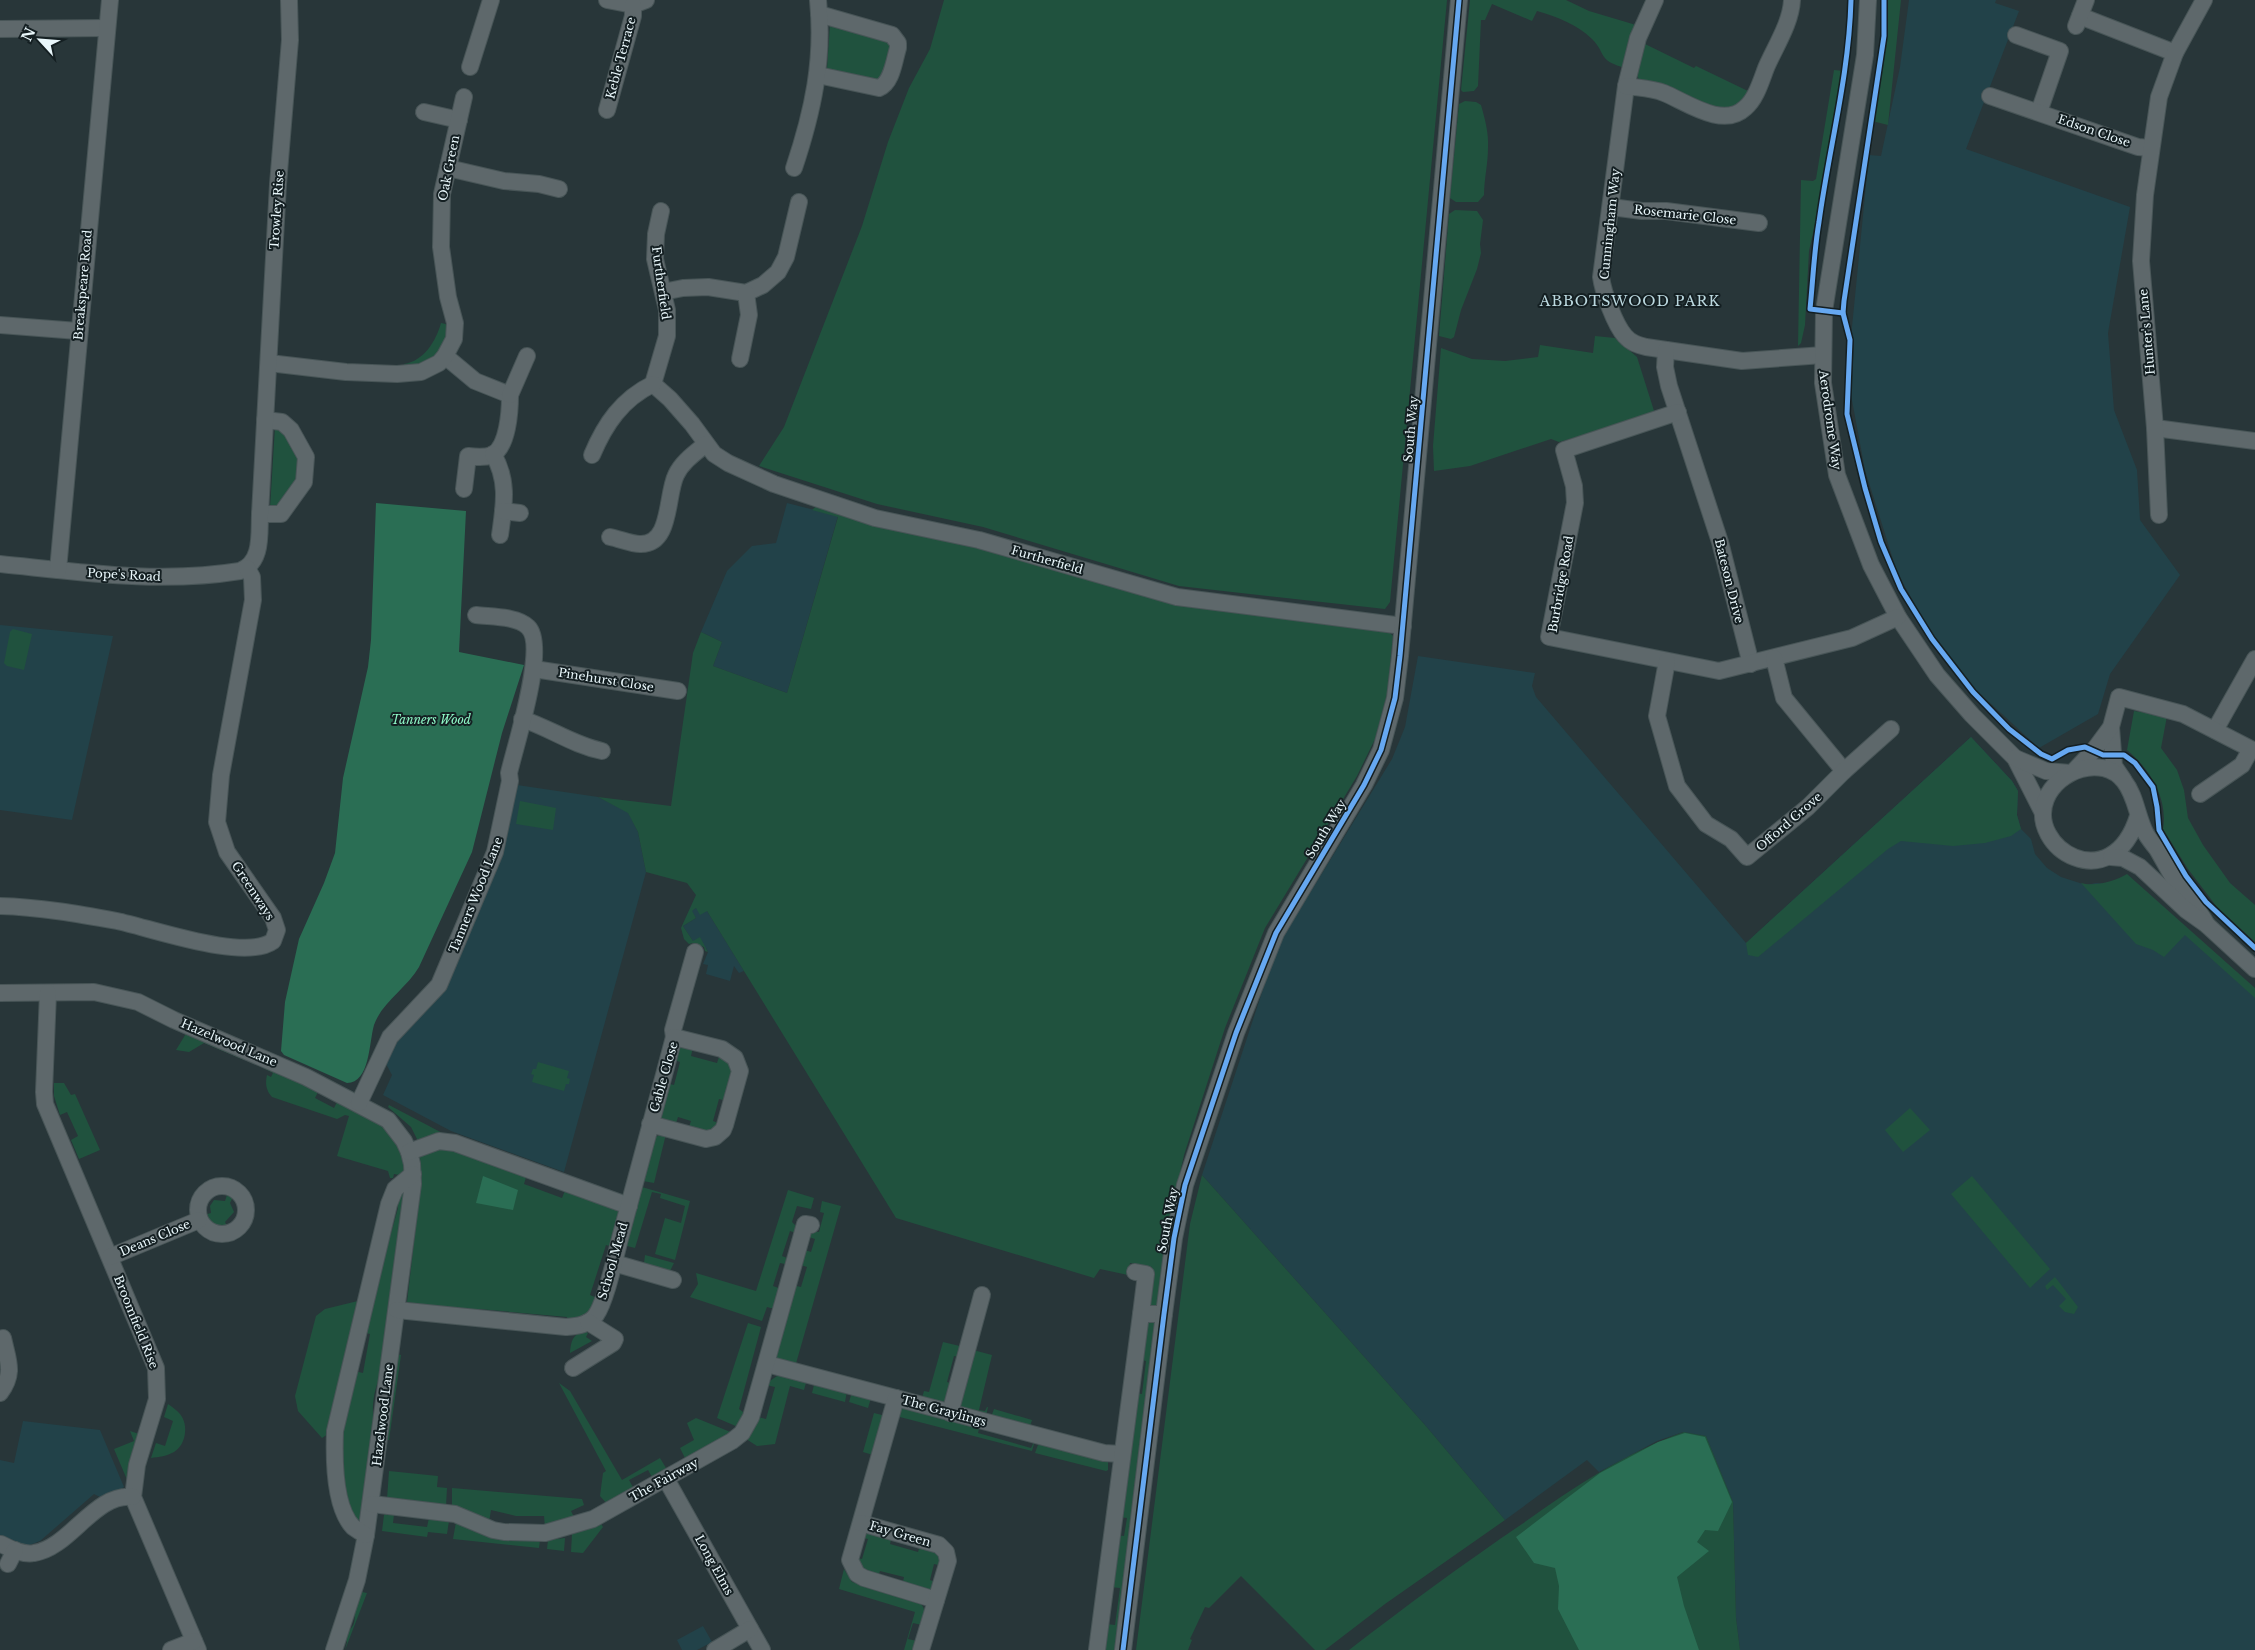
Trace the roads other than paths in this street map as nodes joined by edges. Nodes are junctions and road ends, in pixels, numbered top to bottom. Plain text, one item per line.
1 (110, 0) edge
2 (289, 0) edge
3 (491, 0) edge
4 (607, 0) edge
5 (1460, 0) edge
6 (1654, 0) edge
7 (1792, 0) edge
8 (1868, 0) edge
9 (2086, 0) edge
10 (2204, 0) edge
11 (640, 3) edge
12 (819, 7) edge
13 (107, 28) junction
14 (0, 29) edge
15 (2016, 35) dead end
16 (2175, 53) junction
17 (470, 67) dead end
18 (818, 76) junction
19 (1626, 86) junction
20 (1990, 96) dead end
21 (464, 98) dead end
22 (607, 110) dead end
23 (424, 112) dead end
24 (2039, 112) junction
25 (459, 120) junction
26 (2151, 148) junction
27 (448, 168) junction
28 (794, 168) dead end
29 (559, 189) dead end
30 (798, 202) dead end
31 (1611, 207) junction
32 (661, 211) dead end
33 (1759, 223) dead end
34 (663, 292) junction
35 (746, 293) junction
36 (0, 325) edge
37 (78, 331) junction
38 (1666, 350) junction
39 (445, 356) junction
40 (527, 356) dead end
41 (1823, 356) junction
42 (740, 359) dead end
43 (269, 363) junction
44 (653, 384) junction
45 (510, 395) junction
46 (1678, 412) junction
47 (265, 420) junction
48 (2155, 428) junction
49 (2255, 441) edge
50 (706, 444) junction
51 (493, 454) junction
52 (592, 455) dead end
53 (464, 489) dead end
54 (260, 514) junction
55 (2159, 515) dead end
56 (500, 535) dead end
57 (610, 537) dead end
58 (0, 564) edge
59 (247, 568) junction
60 (58, 570) junction
61 (476, 615) dead end
62 (1898, 617) junction
63 (1403, 626) junction
64 (1774, 658) junction
65 (2255, 658) edge
66 (1667, 661) junction
67 (1751, 664) junction
68 (534, 669) junction
69 (678, 691) dead end
70 (522, 719) junction
71 (2110, 727) junction
72 (1891, 729) dead end
73 (2215, 730) junction
74 (2253, 750) edge
75 (602, 751) dead end
76 (2015, 758) junction
77 (1844, 771) junction
78 (2072, 772) junction
79 (2123, 780) junction
80 (2200, 794) dead end
81 (2043, 813) junction
82 (2138, 816) junction
83 (2111, 857) junction
84 (0, 906) edge
85 (2207, 925) junction
86 (695, 952) dead end
87 (2255, 969) edge
88 (0, 993) edge
89 (48, 993) junction
90 (674, 1037) junction
91 (359, 1103) junction
92 (650, 1124) junction
93 (409, 1152) junction
94 (413, 1174) junction
95 (629, 1206) junction
96 (199, 1220) dead end
97 (805, 1223) dead end
98 (110, 1257) junction
99 (614, 1263) junction
100 (1135, 1272) dead end
101 (673, 1280) dead end
102 (982, 1295) dead end
103 (397, 1310) junction
104 (1141, 1314) junction
105 (1164, 1314) junction
106 (588, 1322) junction
107 (3, 1348) edge
108 (767, 1364) junction
109 (573, 1368) dead end
110 (0, 1393) edge
111 (896, 1398) junction
112 (950, 1413) junction
113 (1121, 1454) junction
114 (666, 1479) junction
115 (133, 1497) junction
116 (372, 1504) junction
117 (861, 1523) junction
118 (366, 1536) junction
119 (8, 1553) edge
120 (936, 1600) junction
121 (750, 1629) junction
122 (196, 1645) edge
123 (171, 1650) edge
124 (334, 1650) edge
125 (715, 1650) edge
126 (762, 1650) edge
127 (921, 1650) edge
128 (1098, 1650) edge
129 (1123, 1650) edge

1 - 13 street, Breakspeare Road
2 - 43 street, Trowley Rise
3 - 17 street
4 - 11 street
5 - 63 street, South Way
6 - 19 street, Cunningham Way
7 - 19 street
8 - 41 street, Aerodrome Way
9 - 16 street
10 - 16 street, Hunter's Lane
11 - 22 street, Keble Terrace
12 - 18 street
12 - 18 street
13 - 14 street
13 - 37 street, Breakspeare Road
15 - 24 street
16 - 26 street, Hunter's Lane
18 - 28 street
19 - 31 street, Cunningham Way
20 - 24 street, Edson Close
21 - 25 street, Oak Green
23 - 25 street
24 - 26 street, Edson Close
25 - 27 street, Oak Green
26 - 48 street, Hunter's Lane
27 - 29 street
27 - 39 street, Oak Green
30 - 35 street
31 - 33 street, Rosemarie Close
31 - 38 street, Cunningham Way
32 - 34 street, Furtherfield
34 - 35 street
34 - 44 street, Furtherfield
35 - 42 street
36 - 37 street
37 - 60 street, Breakspeare Road
38 - 41 street, Cunningham Way
38 - 46 street, Bateson Drive
39 - 43 street
39 - 45 street
40 - 45 street
41 - 62 street, Aerodrome Way
43 - 47 street, Trowley Rise
44 - 50 street, Furtherfield
44 - 52 street
45 - 51 street
46 - 66 street, Burbridge Road
46 - 67 street, Bateson Drive
47 - 54 street, Trowley Rise
47 - 54 street
48 - 49 street
48 - 55 street, Hunter's Lane
50 - 57 street
50 - 63 street, Furtherfield
51 - 53 street
51 - 56 street
54 - 59 street, Trowley Rise
58 - 60 street, Pope's Road
59 - 60 street, Pope's Road
59 - 84 street, Greenways
61 - 68 street, Tanners Wood Lane
62 - 64 street
62 - 76 street, Aerodrome Way
63 - 105 street, South Way
64 - 67 street
64 - 77 street
65 - 73 street
66 - 67 street, Burbridge Road
66 - 77 street, Offord Grove
68 - 69 street, Pinehurst Close
68 - 70 street, Tanners Wood Lane
70 - 75 street
70 - 91 street, Tanners Wood Lane
71 - 73 street
71 - 78 street
71 - 79 street
72 - 77 street, Offord Grove
73 - 74 street
74 - 80 street
76 - 78 street, Aerodrome Way
76 - 81 street, Aerodrome Way
78 - 79 street
78 - 81 street
79 - 82 street
81 - 83 street
82 - 83 street
82 - 85 street
83 - 85 street
85 - 87 street
86 - 90 street
88 - 89 street, Hazelwood Lane
89 - 91 street, Hazelwood Lane
89 - 98 street, Broomfield Rise
90 - 92 street, Gable Close
90 - 92 street, Gable Close
91 - 93 street, Hazelwood Lane
92 - 95 street, Gable Close
93 - 94 street, Hazelwood Lane
93 - 95 street, School Mead
94 - 103 street, Hazelwood Lane
94 - 118 street
95 - 99 street, School Mead
96 - 98 street, Deans Close
97 - 108 street, The Fairway
98 - 115 street, Broomfield Rise
99 - 101 street
99 - 106 street, School Mead
100 - 104 street
102 - 112 street
103 - 106 street
103 - 116 street, Hazelwood Lane
104 - 105 street
104 - 113 street
105 - 129 street, South Way
106 - 109 street
107 - 110 street
108 - 111 street, The Graylings
108 - 114 street, The Fairway
111 - 112 street, The Graylings
111 - 117 street, Fay Green
112 - 113 street, The Graylings
113 - 128 street
114 - 116 street, The Fairway
114 - 121 street, Long Elms
115 - 119 street
115 - 122 street
116 - 118 street, Hazelwood Lane
117 - 120 street, Fay Green
117 - 120 street, Fay Green
118 - 124 street, Hazelwood Lane
120 - 127 street, Fay Green
121 - 125 street
121 - 126 street, Long Elms
122 - 123 street

